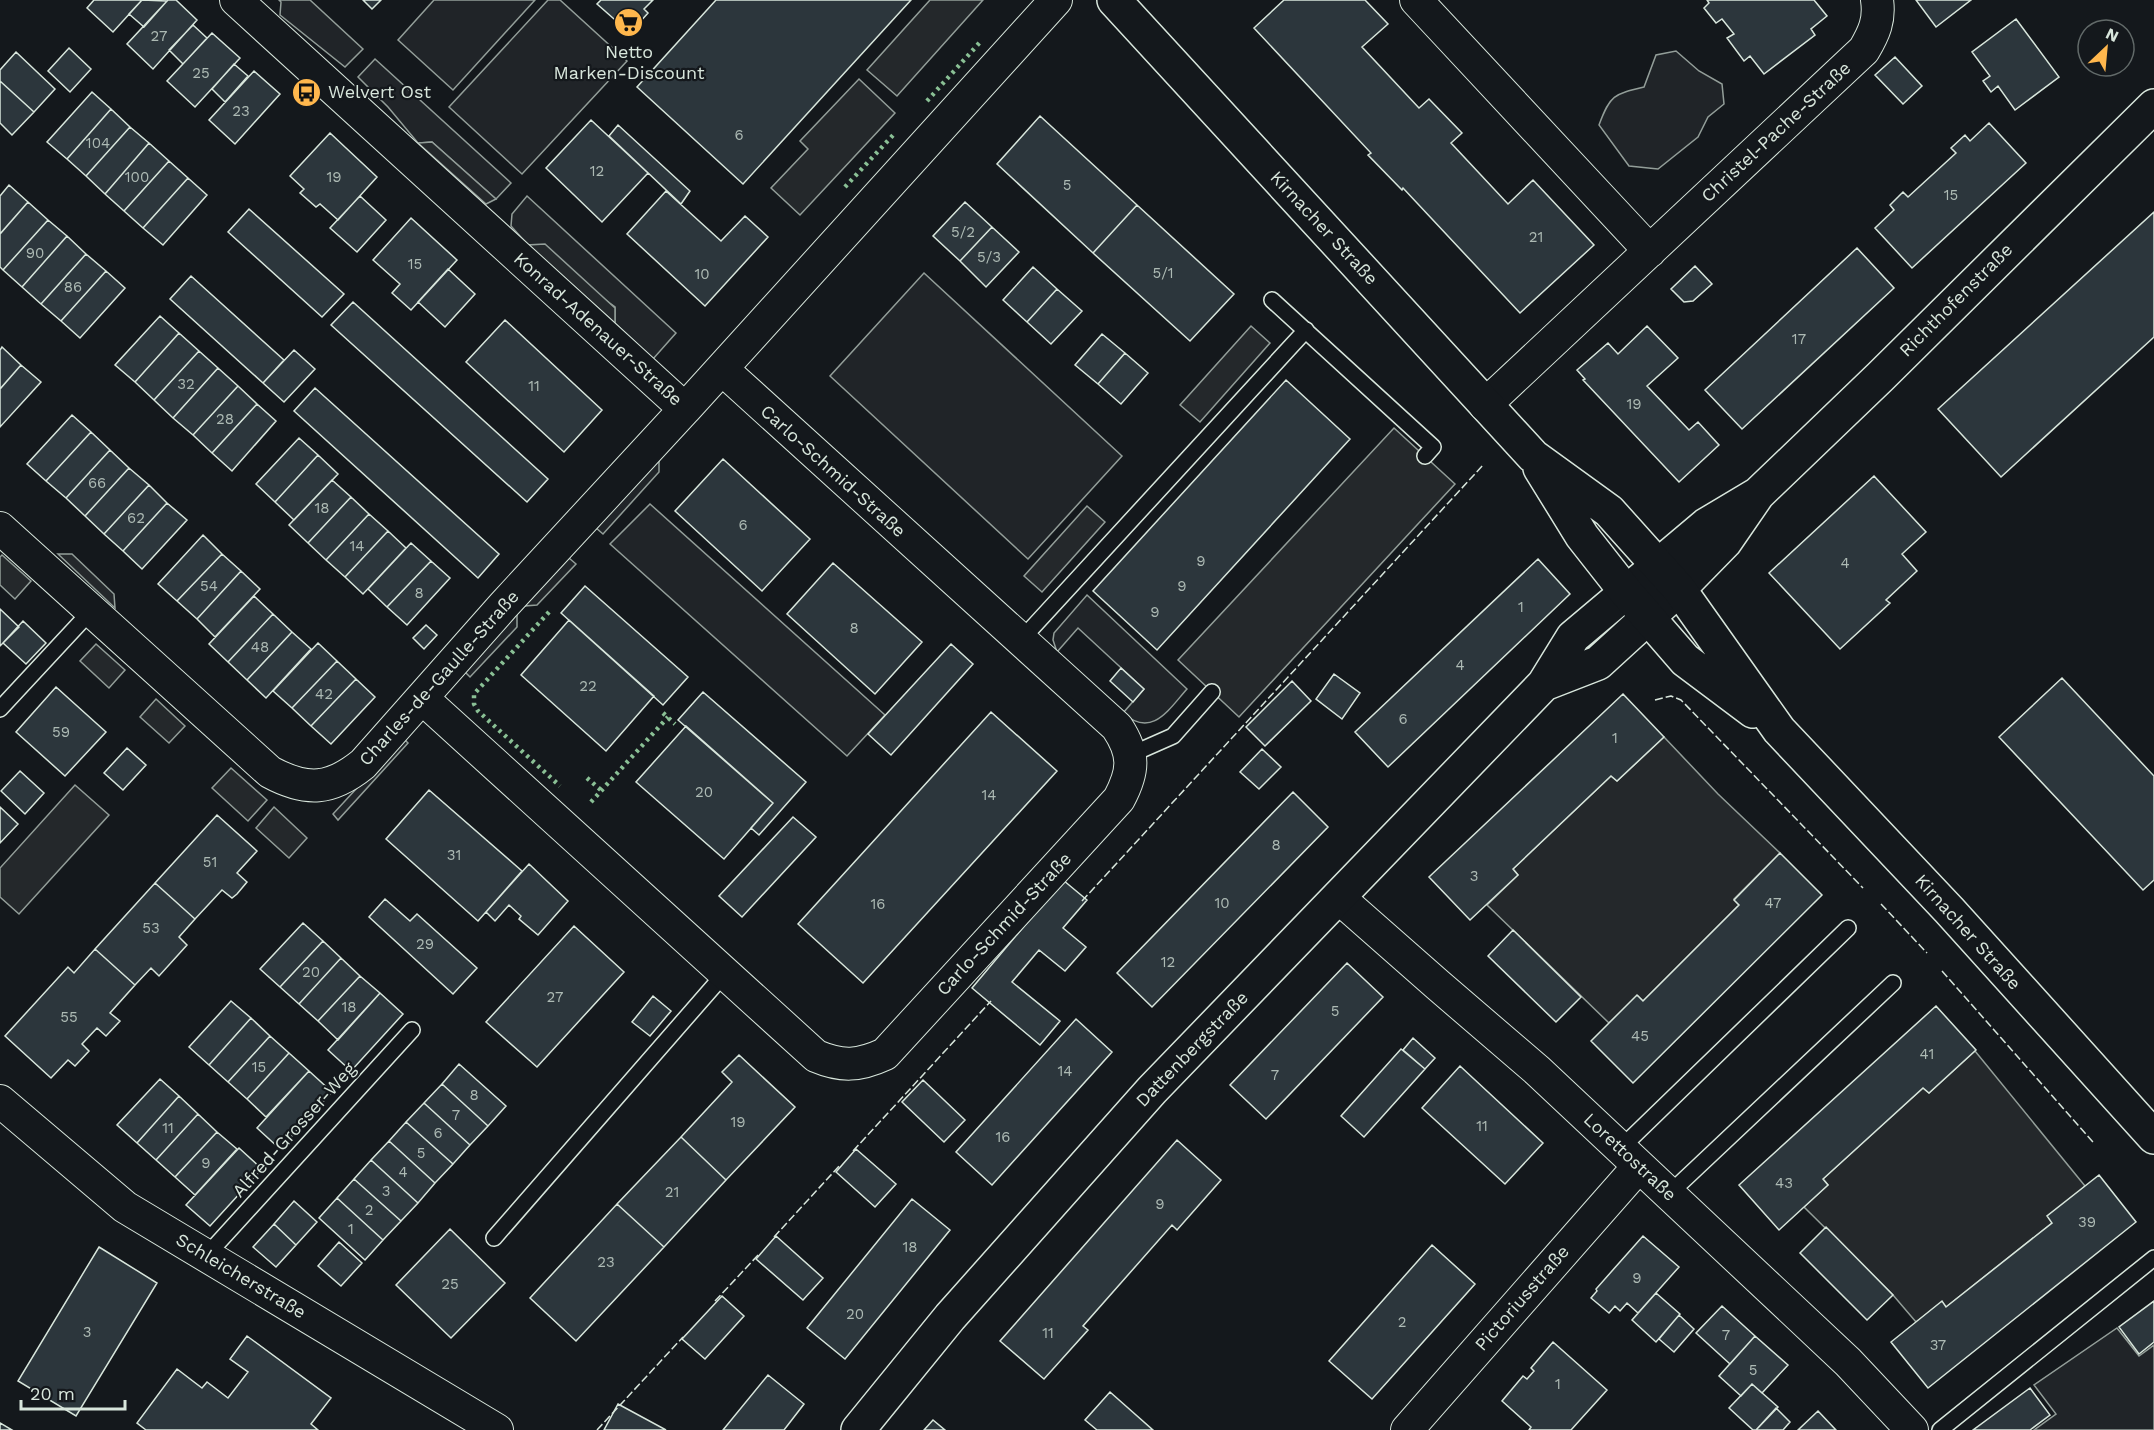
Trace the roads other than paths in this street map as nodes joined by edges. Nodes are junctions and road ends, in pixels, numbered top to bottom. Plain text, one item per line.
1 (236, 0) edge
2 (1056, 0) edge
3 (1114, 0) edge
4 (1416, 0) edge
5 (1877, 0) edge
6 (2154, 106) edge
7 (1650, 251) junction
8 (1272, 300) dead end
9 (1306, 330) junction
10 (722, 369) junction
11 (1485, 405) junction
12 (685, 409) junction
13 (1425, 456) dead end
14 (1533, 456) junction
15 (1758, 494) junction
16 (0, 528) edge
17 (1658, 564) junction
18 (1679, 589) junction
19 (1626, 592) junction
20 (92, 611) junction
21 (1648, 617) junction
22 (1021, 640) junction
23 (1544, 684) junction
24 (1212, 692) dead end
25 (422, 698) junction
26 (0, 709) edge
27 (1779, 730) junction
28 (1130, 755) junction
29 (1338, 897) junction
30 (1848, 928) dead end
31 (726, 972) junction
32 (1893, 983) dead end
33 (411, 1030) dead end
34 (0, 1101) edge
35 (2154, 1137) edge
36 (1629, 1158) junction
37 (1670, 1193) junction
38 (494, 1238) dead end
39 (206, 1256) junction
40 (2154, 1258) edge
41 (497, 1430) edge
42 (858, 1430) edge
43 (1407, 1430) edge
44 (1912, 1430) edge
45 (1940, 1430) edge

1 - 12 street, Konrad-Adenauer-Straße
2 - 10 street, Konrad-Adenauer-Straße
3 - 11 street, Kirnacher Straße
4 - 7 street
5 - 7 street, Christel-Pache-Straße
6 - 15 street, Richthofenstraße
7 - 11 street, Christel-Pache-Straße
8 - 9 lane
9 - 13 lane
9 - 22 lane
10 - 12 street, Konrad-Adenauer-Straße
10 - 22 street, Carlo-Schmid-Straße
11 - 14 street, Kirnacher Straße
12 - 25 street, Charles-de-Gaulle-Straße
14 - 17 street, Kirnacher Straße
14 - 19 street, Kirnacher Straße
15 - 17 street, Richthofenstraße
15 - 18 street, Richthofenstraße
16 - 20 street, Charles-de-Gaulle-Straße
17 - 18 street, Kirnacher Straße
17 - 19 street, Richthofenstraße
18 - 21 street, Dattenbergstraße
18 - 27 street, Kirnacher Straße
19 - 21 street, Kirnacher Straße
19 - 23 street, Dattenbergstraße
20 - 25 street, Charles-de-Gaulle-Straße
20 - 26 lane
21 - 23 street, Dattenbergstraße
21 - 27 street, Kirnacher Straße
22 - 28 street, Carlo-Schmid-Straße
23 - 29 street, Dattenbergstraße
24 - 28 lane
25 - 31 street, Carlo-Schmid-Straße
27 - 35 street, Kirnacher Straße
28 - 31 street, Carlo-Schmid-Straße
29 - 36 street, Lorettostraße
29 - 42 street, Dattenbergstraße
30 - 36 lane
31 - 38 lane
32 - 37 lane
33 - 39 lane, Alfred-Grosser-Weg
34 - 39 street, Schleicherstraße
36 - 37 street, Lorettostraße
36 - 43 street, Pictoriusstraße
37 - 44 street, Lorettostraße
39 - 41 street, Schleicherstraße
40 - 45 lane

